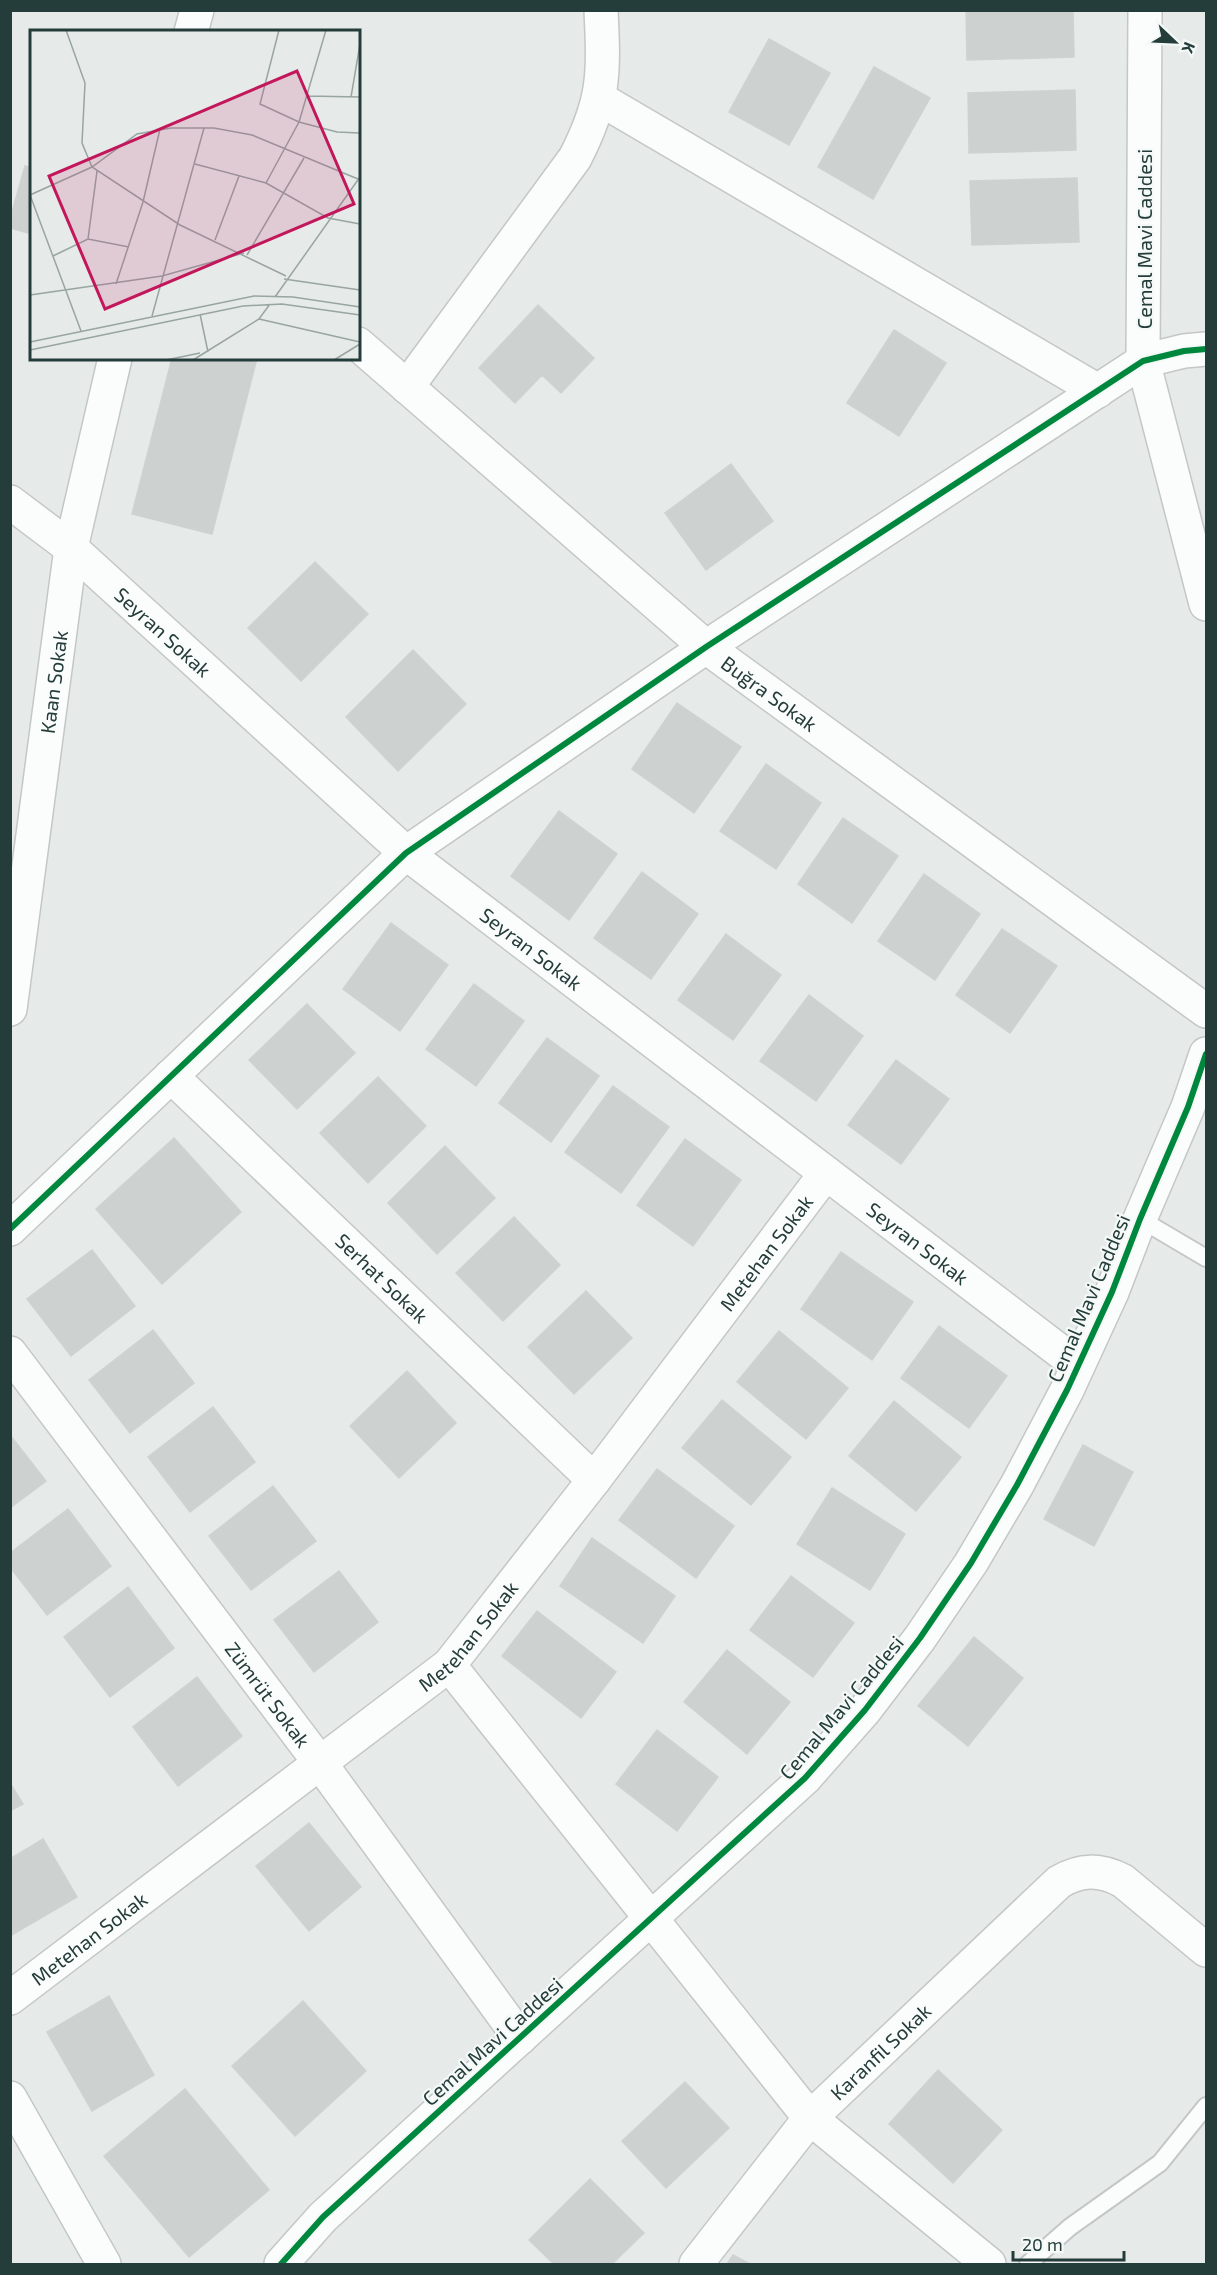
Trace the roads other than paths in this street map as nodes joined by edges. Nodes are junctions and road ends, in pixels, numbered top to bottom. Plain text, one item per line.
1 (196, 10) edge
2 (601, 10) edge
3 (1145, 10) edge
4 (191, 30) edge
5 (600, 99) junction
6 (360, 346) edge
7 (1206, 349) edge
8 (115, 360) edge
9 (1143, 362) junction
10 (407, 387) junction
11 (1098, 391) junction
12 (10, 502) edge
13 (71, 548) junction
14 (1206, 604) edge
15 (706, 647) junction
16 (406, 853) junction
17 (10, 1009) edge
18 (1206, 1011) edge
19 (1206, 1054) edge
20 (171, 1076) junction
21 (826, 1173) junction
22 (1140, 1219) junction
23 (10, 1229) edge
24 (1206, 1258) edge
25 (10, 1353) edge
26 (1078, 1365) junction
27 (594, 1480) junction
28 (449, 1665) junction
29 (320, 1763) junction
30 (651, 1918) junction
31 (1206, 1950) edge
32 (10, 1998) edge
33 (520, 2038) junction
34 (10, 2098) edge
35 (1206, 2106) edge
36 (810, 2118) junction
37 (988, 2264) edge
38 (104, 2265) edge
39 (281, 2265) edge
40 (696, 2265) edge
41 (1028, 2265) edge

1 - 4 street
2 - 5 street
3 - 9 street, Cemal Mavi Caddesi
5 - 10 street
5 - 11 street
6 - 10 street, Buğra Sokak
7 - 9 street
8 - 13 street, Kaan Sokak
9 - 11 street
9 - 14 street, Cemal Mavi Caddesi
10 - 15 street, Buğra Sokak
11 - 15 street
12 - 13 street, Seyran Sokak
13 - 16 street, Seyran Sokak
13 - 17 street, Kaan Sokak
15 - 16 street
15 - 18 street, Buğra Sokak
16 - 20 street
16 - 21 street, Seyran Sokak
19 - 22 street, Cemal Mavi Caddesi
20 - 23 street
20 - 27 street, Serhat Sokak
21 - 26 street, Seyran Sokak
21 - 27 street, Metehan Sokak
22 - 24 lane
22 - 26 street, Cemal Mavi Caddesi
25 - 29 street, Zümrüt Sokak
26 - 30 street, Cemal Mavi Caddesi
27 - 28 street, Metehan Sokak
28 - 29 street, Metehan Sokak
28 - 30 street
29 - 32 street, Metehan Sokak
29 - 33 street, Zümrüt Sokak
30 - 33 street, Cemal Mavi Caddesi
30 - 36 street
31 - 36 street, Karanfil Sokak
33 - 39 street, Cemal Mavi Caddesi
34 - 38 street
35 - 41 lane
36 - 37 street
36 - 40 street, Karanfil Sokak

